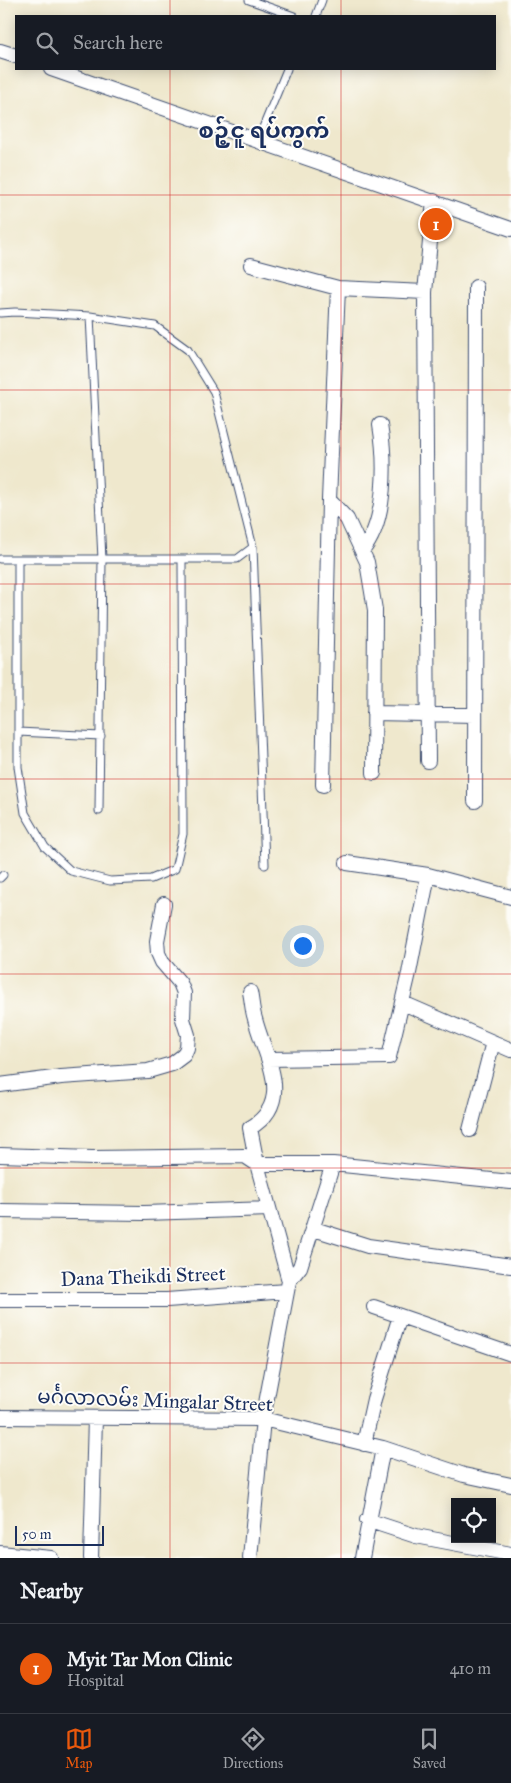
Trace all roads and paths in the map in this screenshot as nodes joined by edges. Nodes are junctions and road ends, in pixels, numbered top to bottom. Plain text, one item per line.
1 (249, 0) edge
2 (322, 0) edge
3 (291, 15) edge
4 (316, 15) edge
5 (0, 50) edge
6 (15, 56) edge
7 (54, 70) edge
8 (287, 70) edge
9 (257, 142) junction
10 (434, 201) junction
11 (511, 229) edge
12 (251, 264) dead end
13 (476, 287) dead end
14 (338, 288) junction
15 (425, 292) junction
16 (0, 313) edge
17 (90, 316) junction
18 (380, 424) dead end
19 (329, 500) junction
20 (253, 547) junction
21 (362, 552) junction
22 (0, 559) edge
23 (18, 559) junction
24 (102, 559) junction
25 (182, 560) junction
26 (374, 713) junction
27 (429, 714) junction
28 (475, 715) junction
29 (18, 732) junction
30 (101, 736) junction
31 (428, 761) dead end
32 (374, 773) dead end
33 (323, 785) dead end
34 (475, 801) dead end
35 (99, 811) dead end
36 (347, 863) dead end
37 (264, 865) dead end
38 (428, 875) junction
39 (511, 897) edge
40 (164, 904) dead end
41 (250, 992) dead end
42 (403, 1003) junction
43 (493, 1042) junction
44 (511, 1050) edge
45 (269, 1059) junction
46 (0, 1085) edge
47 (470, 1130) dead end
48 (0, 1155) edge
49 (257, 1164) junction
50 (333, 1164) junction
51 (511, 1182) edge
52 (269, 1209) junction
53 (0, 1211) edge
54 (314, 1229) junction
55 (511, 1266) edge
56 (288, 1286) junction
57 (0, 1300) edge
58 (374, 1307) dead end
59 (400, 1316) junction
60 (511, 1354) edge
61 (0, 1416) edge
62 (95, 1418) junction
63 (263, 1419) junction
64 (364, 1444) junction
65 (383, 1448) junction
66 (511, 1485) edge
67 (367, 1520) junction
68 (0, 1553) edge
69 (511, 1554) edge
70 (51, 1558) edge
71 (91, 1558) edge
72 (250, 1558) edge
73 (362, 1558) edge

1 - 3 lane
2 - 4 lane
5 - 6 street
7 - 9 street
8 - 9 lane
9 - 10 street
10 - 11 street
10 - 15 street
12 - 14 street
13 - 28 street
14 - 15 street
14 - 19 street
15 - 27 street
16 - 17 lane
17 - 20 lane
17 - 24 lane
18 - 21 street
19 - 21 street
19 - 33 street
20 - 25 lane
20 - 37 lane
21 - 26 street
22 - 23 lane
23 - 24 lane
23 - 29 lane
24 - 25 lane
24 - 30 lane
25 - 29 lane
26 - 27 street
26 - 32 street
27 - 28 street
27 - 31 street
28 - 34 street
29 - 30 lane
30 - 35 lane
36 - 38 street
38 - 39 street
38 - 42 street
40 - 46 street
41 - 45 street
42 - 43 street
42 - 45 street
43 - 44 street
43 - 47 street
45 - 49 street
48 - 49 street
49 - 50 street
49 - 52 street
50 - 51 street
50 - 54 street
52 - 53 street
52 - 56 street
54 - 55 street
54 - 56 street
56 - 57 street, Dana Theikdi Street
56 - 63 street
58 - 59 street
59 - 60 street
59 - 64 street
61 - 62 street, မင်္ဂလာလမ်း Mingalar Street
62 - 63 street, မင်္ဂလာလမ်း Mingalar Street
62 - 71 street
63 - 64 street, မင်္ဂလာလမ်း Mingalar Street
63 - 72 street
64 - 65 street, မင်္ဂလာလမ်း Mingalar Street
65 - 66 street, မင်္ဂလာလမ်း Mingalar Street
65 - 67 street
67 - 69 street
67 - 73 street
68 - 70 street

